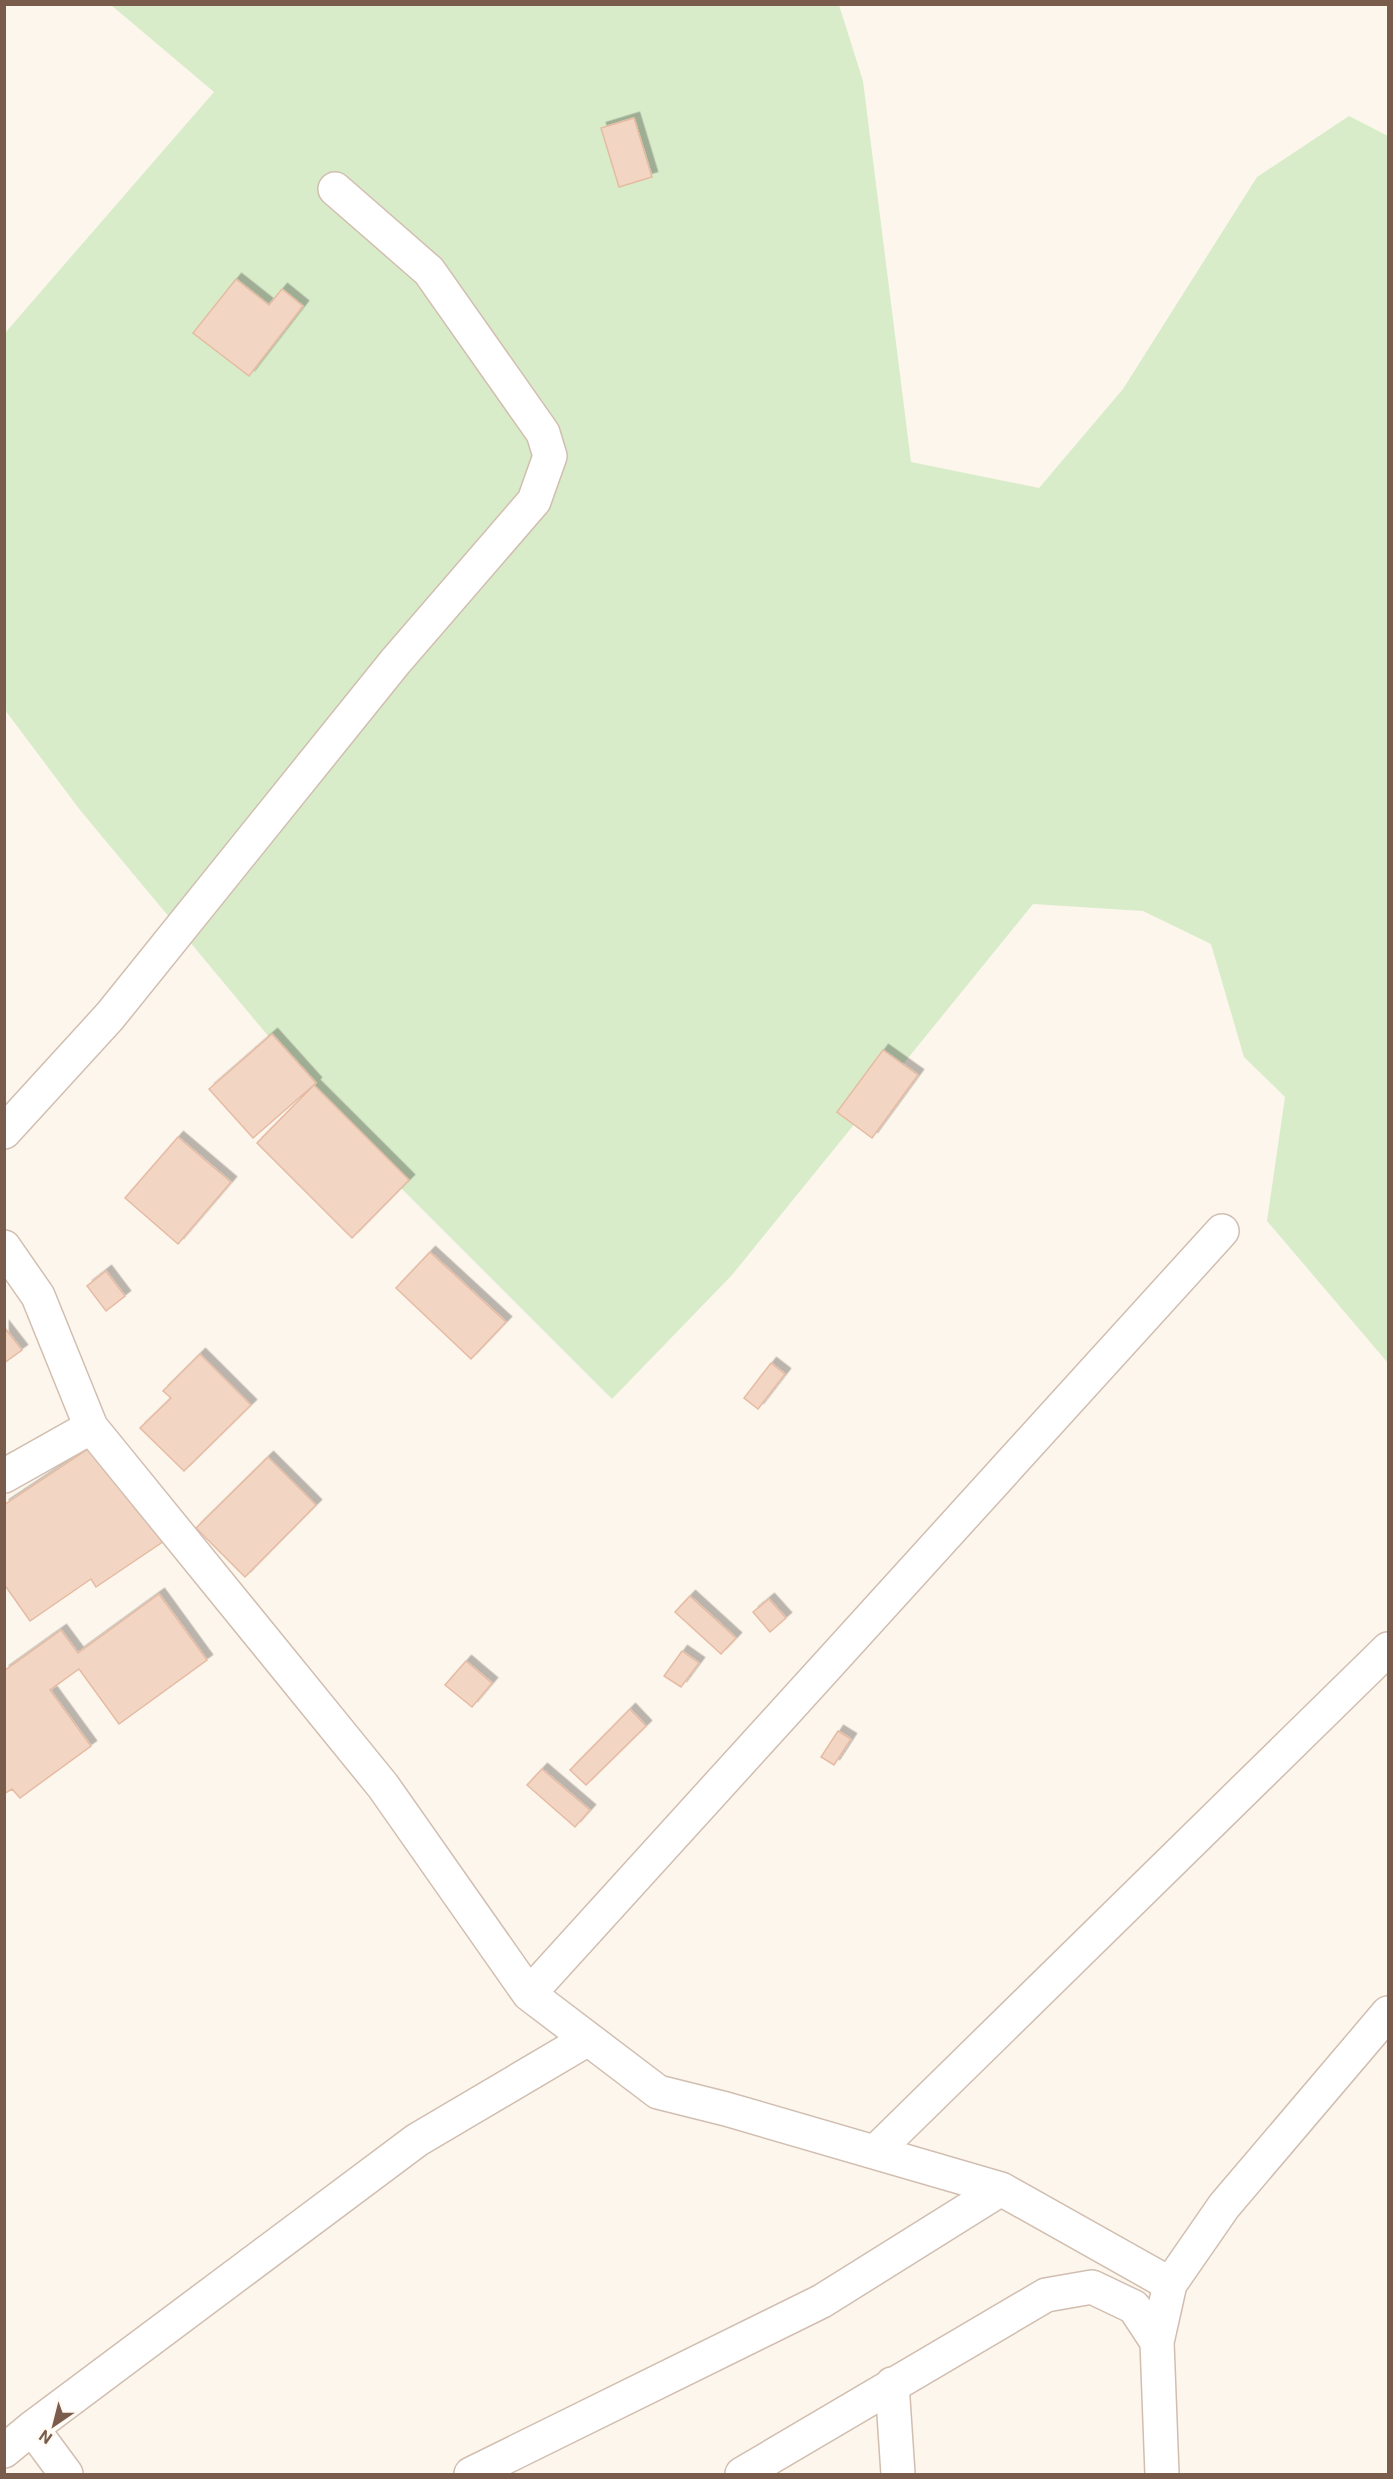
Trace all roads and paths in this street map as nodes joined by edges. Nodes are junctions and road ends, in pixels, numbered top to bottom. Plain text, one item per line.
1 (335, 189) dead end
2 (4, 1132) edge
3 (1222, 1231) dead end
4 (4, 1247) edge
5 (91, 1427) junction
6 (4, 1476) edge
7 (1389, 1649) edge
8 (529, 1994) junction
9 (1389, 2013) edge
10 (588, 2039) junction
11 (875, 2152) junction
12 (1001, 2189) junction
13 (1170, 2284) junction
14 (1157, 2342) junction
15 (892, 2384) junction
16 (32, 2428) junction
17 (4, 2451) edge
18 (66, 2475) edge
19 (471, 2475) edge
20 (742, 2475) edge
21 (898, 2475) edge
22 (1162, 2475) edge

1 - 2 street
3 - 8 street
4 - 5 street
5 - 6 street
5 - 8 street
7 - 11 street
8 - 10 street
9 - 13 street
10 - 11 street
10 - 16 street
11 - 12 street
12 - 13 street
12 - 19 street
13 - 14 street
14 - 15 street
14 - 22 street
15 - 20 street
15 - 21 street
16 - 17 street
16 - 18 street

